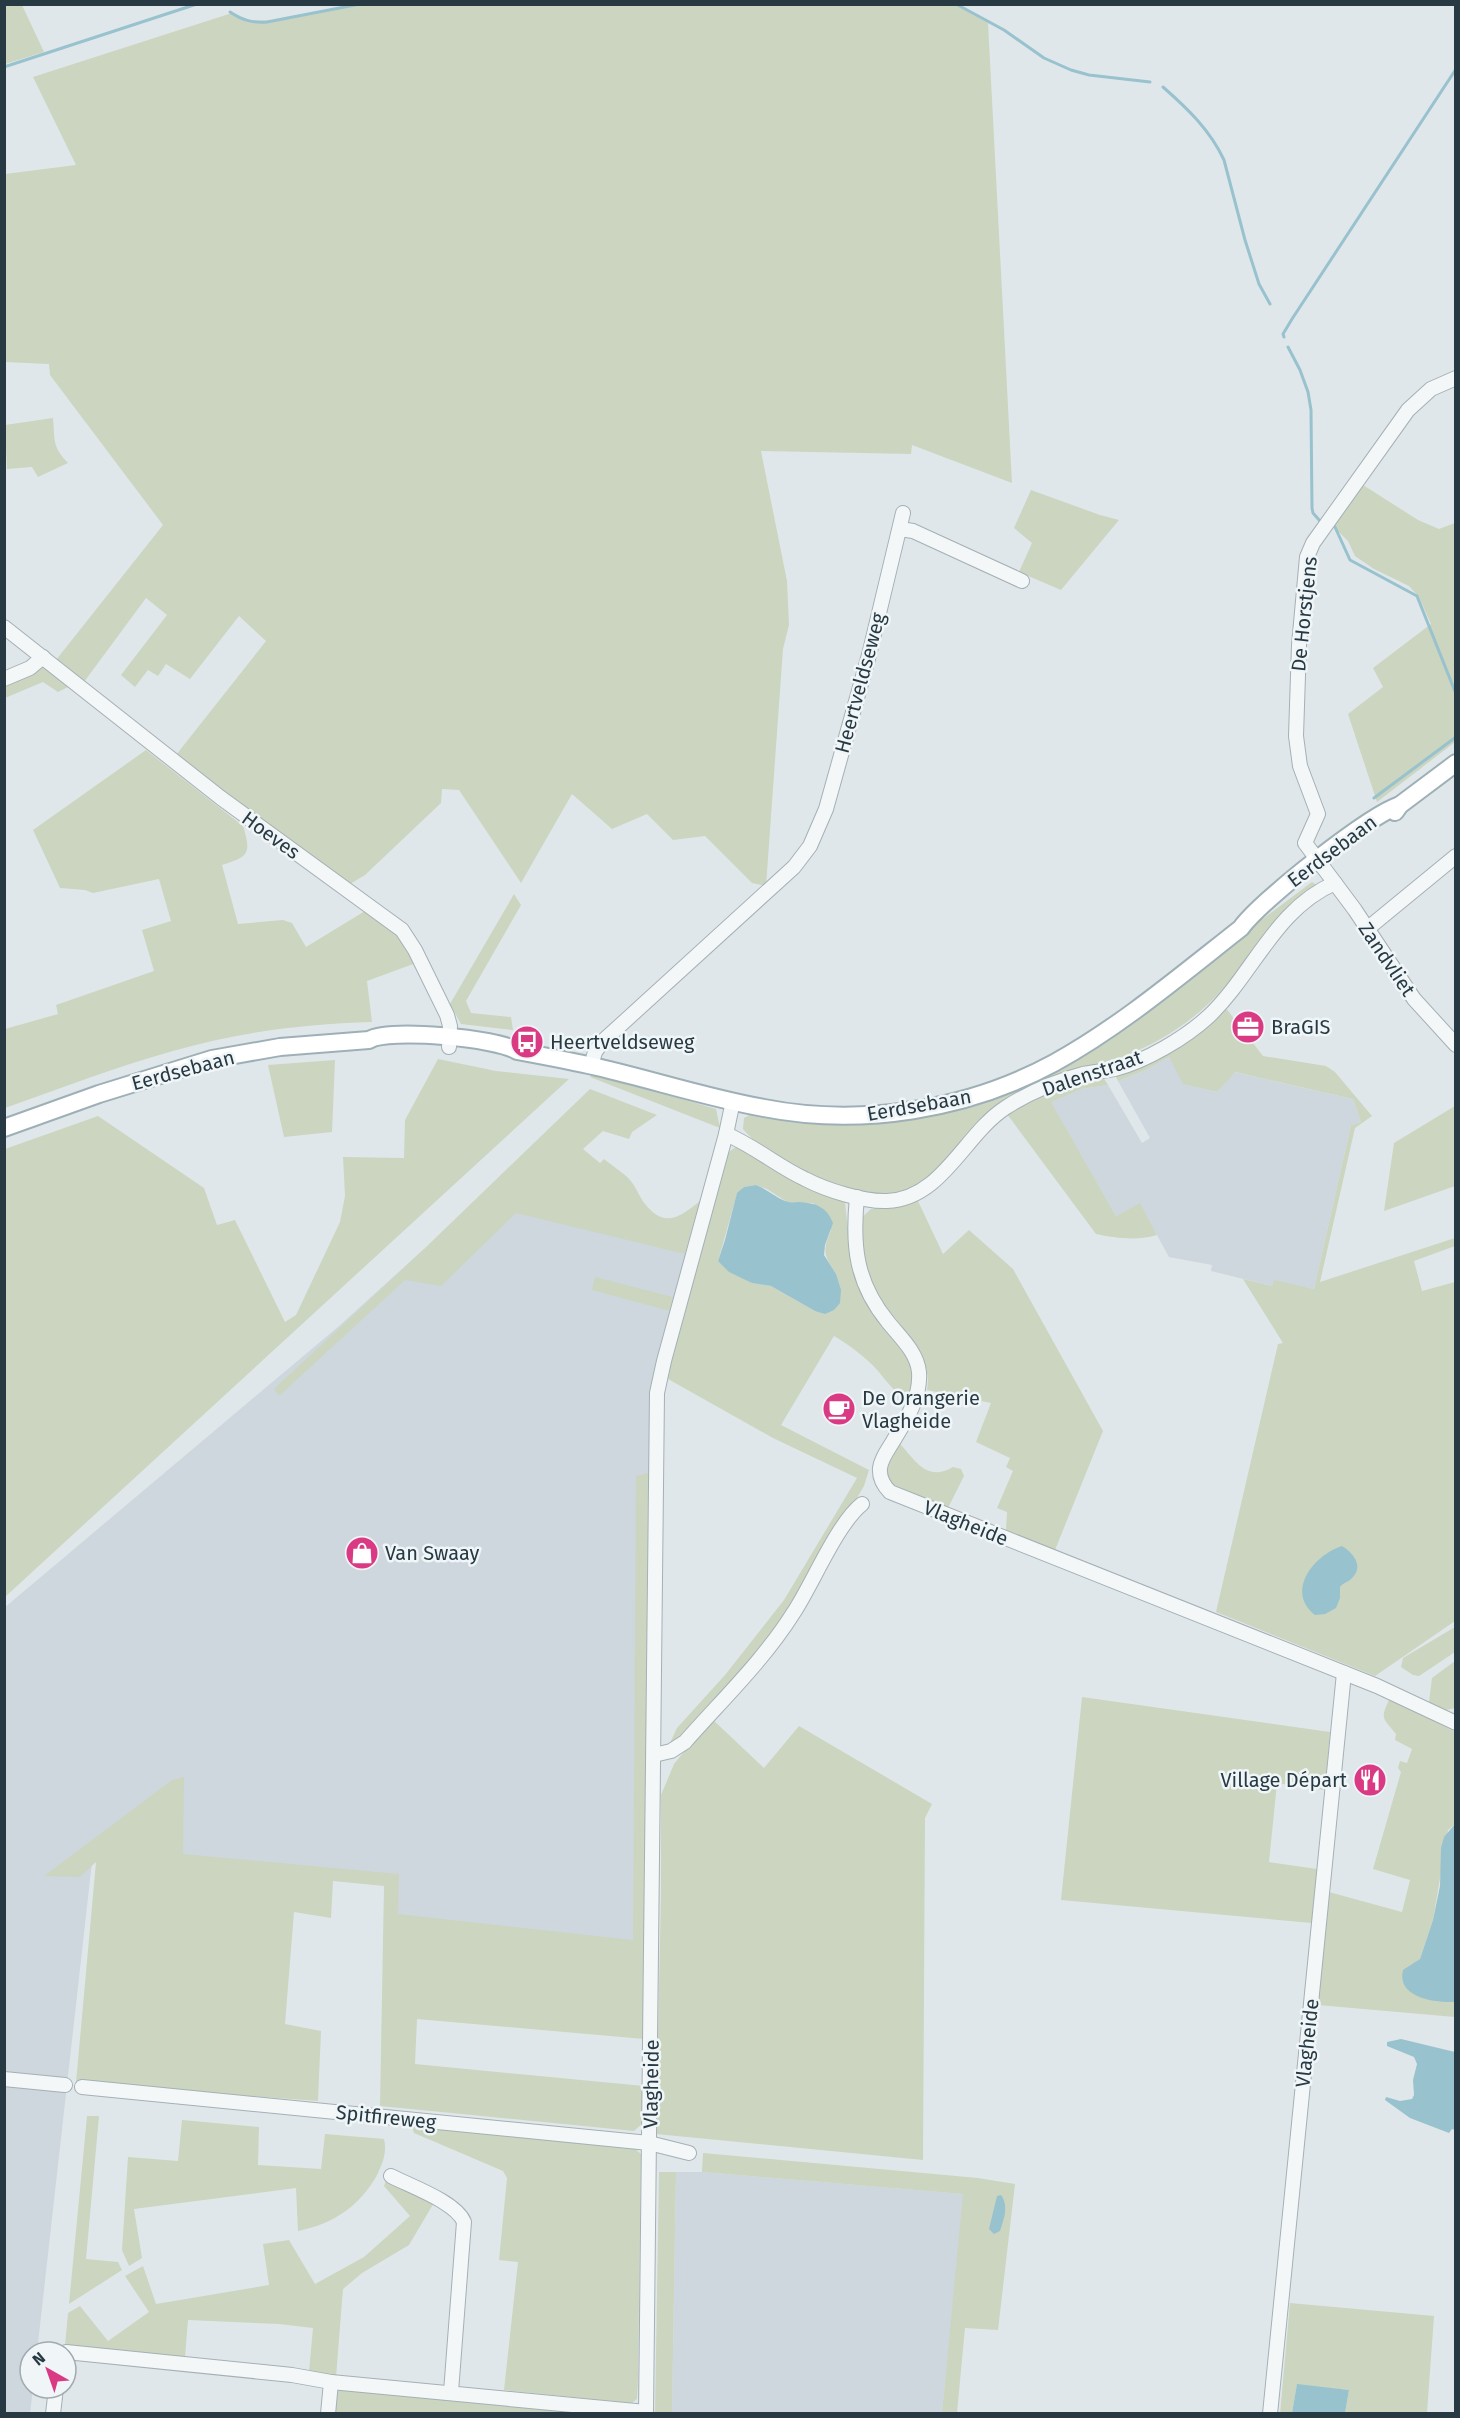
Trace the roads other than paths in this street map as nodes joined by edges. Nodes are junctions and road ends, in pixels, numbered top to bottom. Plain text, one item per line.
1 (1455, 378) edge
2 (903, 513) dead end
3 (900, 529) junction
4 (1022, 581) dead end
5 (4, 627) edge
6 (43, 657) junction
7 (4, 679) edge
8 (1455, 763) edge
9 (1455, 856) edge
10 (1321, 865) junction
11 (1335, 883) junction
12 (1367, 929) junction
13 (449, 1042) junction
14 (1455, 1045) edge
15 (591, 1066) junction
16 (733, 1101) junction
17 (4, 1128) edge
18 (726, 1134) junction
19 (857, 1197) junction
20 (862, 1503) dead end
21 (1344, 1673) junction
22 (1455, 1723) edge
23 (654, 1755) junction
24 (4, 2079) edge
25 (65, 2085) dead end
26 (82, 2087) dead end
27 (649, 2143) junction
28 (689, 2152) dead end
29 (391, 2176) dead end
30 (78, 2353) edge
31 (331, 2382) junction
32 (451, 2392) junction
33 (646, 2413) edge
34 (328, 2414) edge
35 (1270, 2414) edge

1 - 10 street, De Horstjens
2 - 3 street, Heertveldseweg
3 - 4 street
3 - 15 street, Heertveldseweg
5 - 6 street, Hoeves
6 - 7 street
6 - 13 street, Hoeves
8 - 10 main road, Eerdsebaan
9 - 12 street
10 - 11 street, Zandvliet
10 - 16 main road, Eerdsebaan
11 - 12 street, Zandvliet
11 - 19 street, Dalenstraat
12 - 14 street, Zandvliet
13 - 15 main road, Eerdsebaan
13 - 17 main road, Eerdsebaan
15 - 16 main road, Eerdsebaan
16 - 18 street, Vlagheide
18 - 19 street, Dalenstraat
18 - 23 street, Vlagheide
19 - 21 street, Vlagheide
20 - 23 street
21 - 22 street, Vlagheide
21 - 35 street, Vlagheide
23 - 27 street, Vlagheide
24 - 25 street
26 - 27 street, Spitfireweg
27 - 28 street, Spitfireweg
27 - 33 street, Vlagheide
29 - 32 street
30 - 31 street
31 - 32 street
31 - 34 street
32 - 33 street

